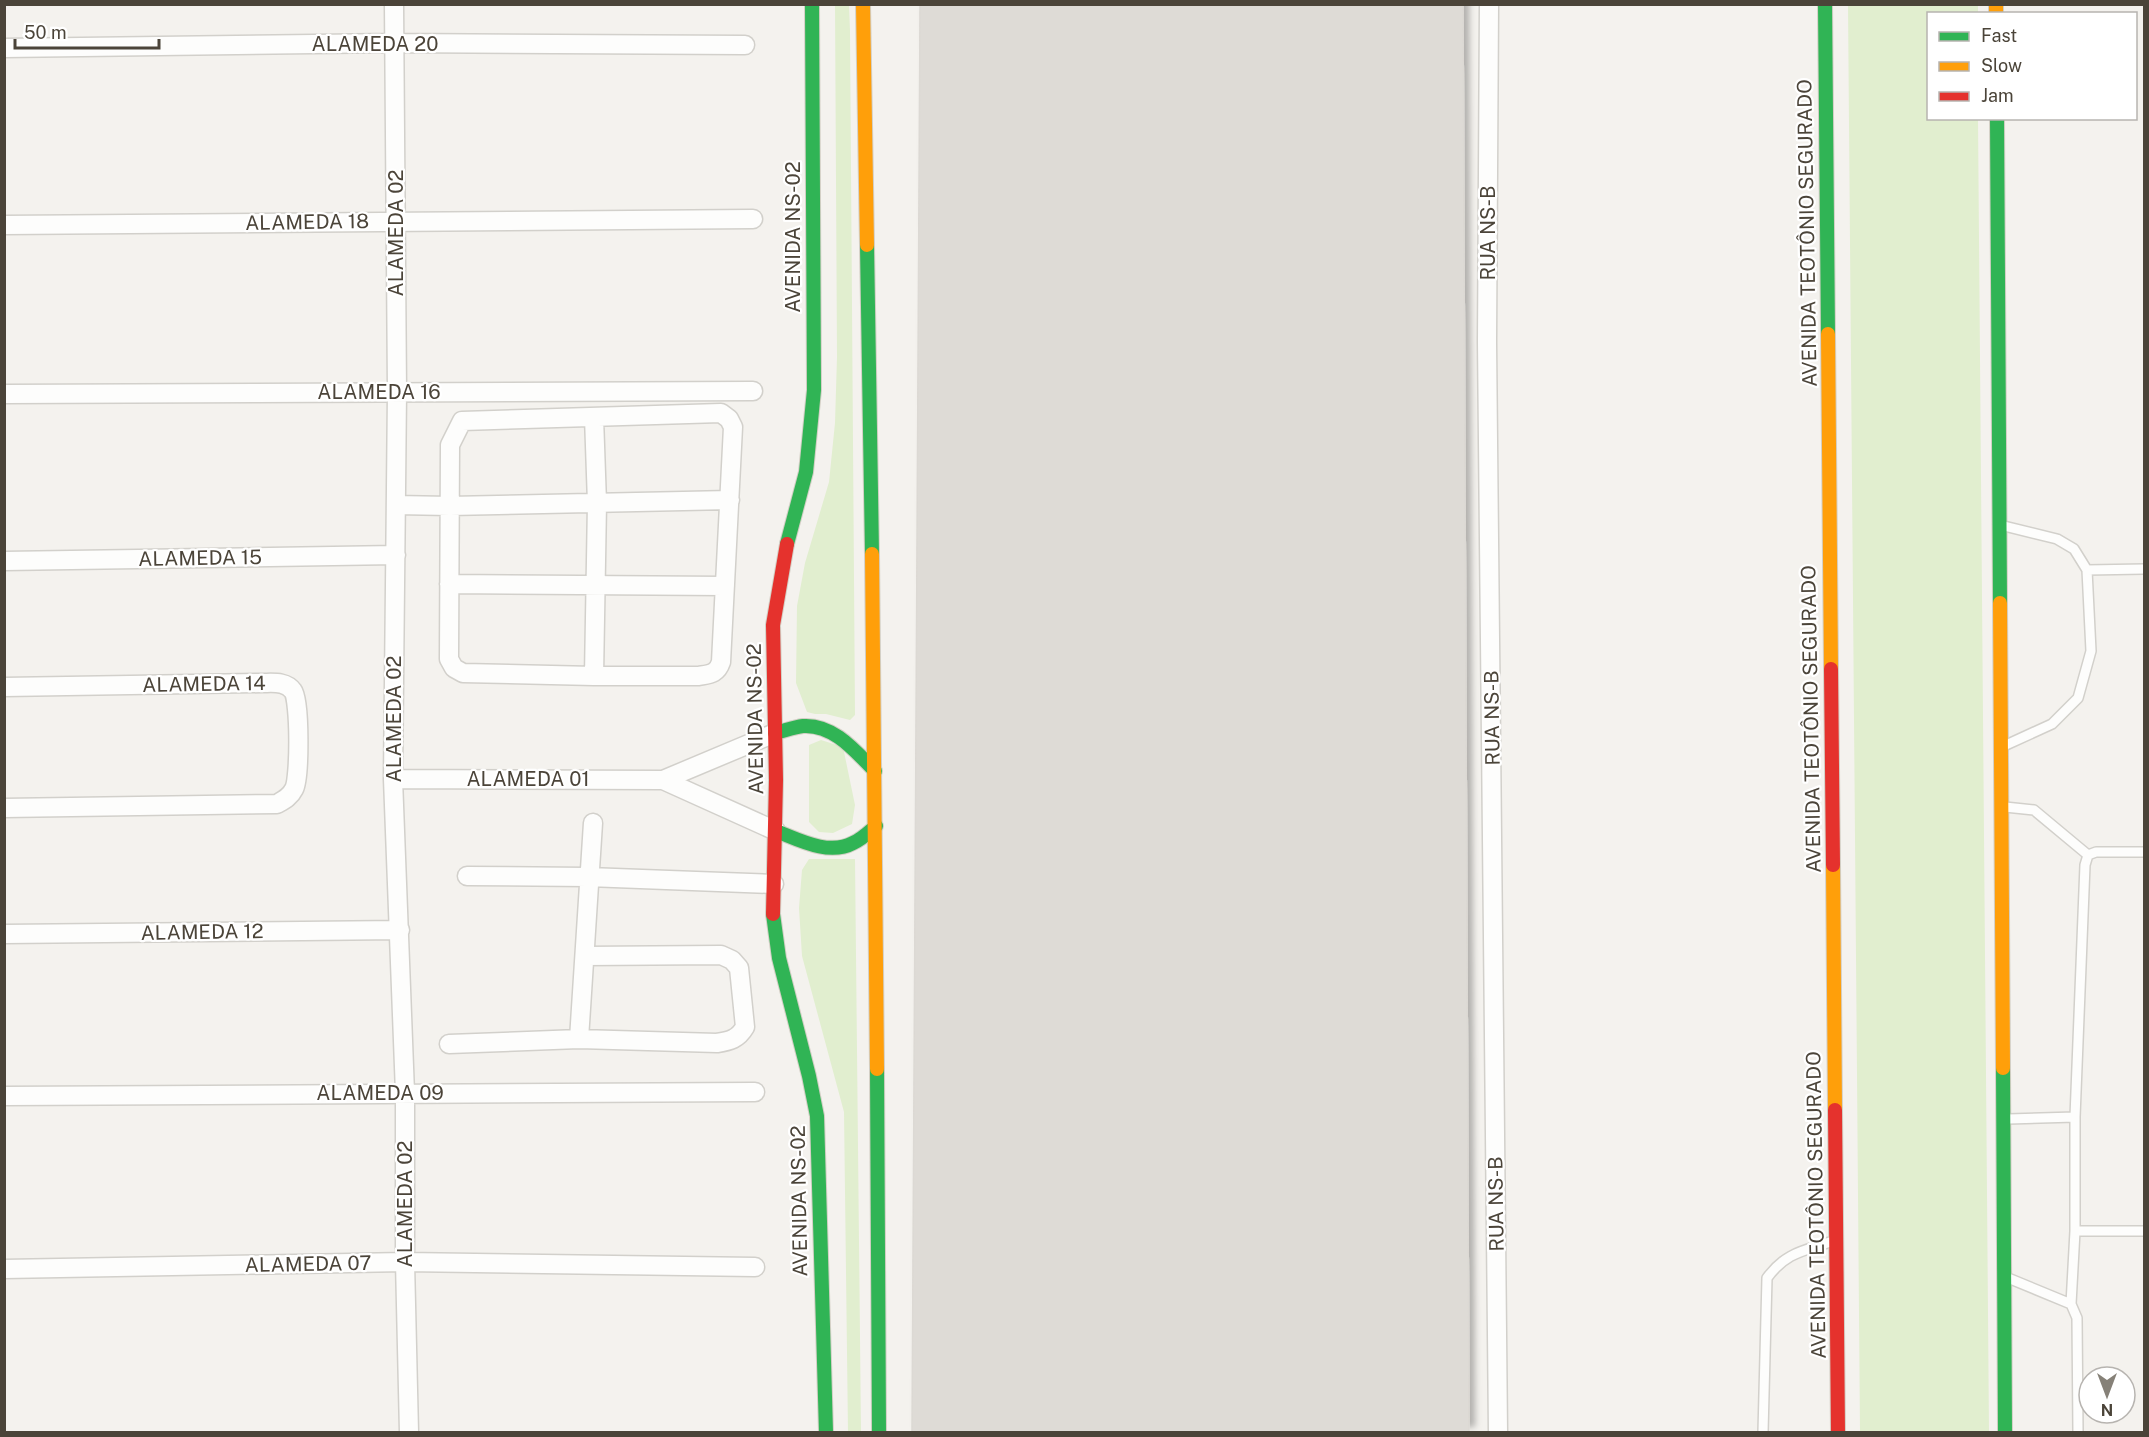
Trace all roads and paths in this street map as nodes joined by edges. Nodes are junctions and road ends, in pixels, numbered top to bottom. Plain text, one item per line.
1 (394, 4) edge
2 (812, 4) edge
3 (863, 4) edge
4 (1489, 4) edge
5 (1825, 4) edge
6 (394, 43) junction
7 (745, 45) dead end
8 (4, 48) edge
9 (1997, 120) edge
10 (753, 219) dead end
11 (397, 221) junction
12 (4, 225) edge
13 (753, 391) dead end
14 (397, 392) junction
15 (4, 394) edge
16 (594, 417) junction
17 (730, 500) junction
18 (597, 503) junction
19 (396, 505) junction
20 (450, 506) junction
21 (2000, 526) junction
22 (396, 555) junction
23 (4, 561) edge
24 (2145, 569) edge
25 (2087, 570) junction
26 (449, 584) junction
27 (594, 585) junction
28 (725, 586) junction
29 (594, 676) junction
30 (4, 687) edge
31 (775, 733) junction
32 (2001, 747) junction
33 (875, 771) junction
34 (393, 779) junction
35 (663, 780) junction
36 (2001, 807) junction
37 (4, 808) edge
38 (592, 823) dead end
39 (876, 826) junction
40 (776, 831) junction
41 (2145, 852) edge
42 (2088, 855) junction
43 (467, 876) dead end
44 (588, 877) junction
45 (774, 884) junction
46 (400, 930) junction
47 (4, 934) edge
48 (585, 956) junction
49 (579, 1039) junction
50 (449, 1044) dead end
51 (755, 1092) dead end
52 (405, 1093) junction
53 (4, 1096) edge
54 (2075, 1117) junction
55 (2002, 1119) junction
56 (2075, 1231) junction
57 (2145, 1231) edge
58 (1835, 1240) junction
59 (405, 1262) junction
60 (755, 1267) dead end
61 (4, 1269) edge
62 (2004, 1276) junction
63 (2071, 1304) junction
64 (409, 1432) edge
65 (826, 1432) edge
66 (879, 1432) edge
67 (1498, 1432) edge
68 (1763, 1432) edge
69 (1838, 1432) edge
70 (2005, 1432) edge
71 (2078, 1432) edge

1 - 6 street, ALAMEDA 02
2 - 31 street, AVENIDA NS-02
3 - 33 street
4 - 67 street, RUA NS-B
5 - 58 street, AVENIDA TEOTÔNIO SEGURADO
6 - 7 street, ALAMEDA 20
6 - 8 street, ALAMEDA 20
6 - 11 street, ALAMEDA 02
9 - 21 street
10 - 11 street, ALAMEDA 18
11 - 12 street, ALAMEDA 18
11 - 14 street, ALAMEDA 02
13 - 14 street, ALAMEDA 16
14 - 15 street, ALAMEDA 16
14 - 19 street, ALAMEDA 02
16 - 17 street
16 - 18 street
16 - 20 street
17 - 18 street
17 - 28 street
18 - 20 street
18 - 27 street
19 - 20 street
19 - 22 street, ALAMEDA 02
20 - 26 street
21 - 25 lane
21 - 32 street
22 - 23 street, ALAMEDA 15
22 - 34 street, ALAMEDA 02
24 - 25 lane
25 - 32 lane
26 - 27 street
26 - 29 street
27 - 28 street
27 - 29 street
28 - 29 street
30 - 37 street, ALAMEDA 14
31 - 33 street
31 - 35 street, ALAMEDA 01
31 - 40 street, AVENIDA NS-02
32 - 36 street
33 - 39 street
34 - 35 street, ALAMEDA 01
34 - 46 street, ALAMEDA 02
35 - 40 street, ALAMEDA 01
36 - 42 lane
36 - 55 street
38 - 44 street
39 - 40 street
39 - 66 street
40 - 45 street, AVENIDA NS-02
41 - 42 lane
42 - 54 lane
43 - 44 street
44 - 45 street
44 - 48 street
45 - 65 street, AVENIDA NS-02
46 - 47 street, ALAMEDA 12
46 - 52 street, ALAMEDA 02
48 - 49 street
48 - 49 street
49 - 50 street
51 - 52 street, ALAMEDA 09
52 - 53 street, ALAMEDA 09
52 - 59 street, ALAMEDA 02
54 - 55 lane
54 - 56 lane
55 - 62 street
56 - 57 lane
56 - 63 lane
58 - 68 lane
58 - 69 street, AVENIDA TEOTÔNIO SEGURADO
59 - 60 street, ALAMEDA 07
59 - 61 street, ALAMEDA 07
59 - 64 street, ALAMEDA 02
62 - 63 lane
62 - 70 street
63 - 71 lane

